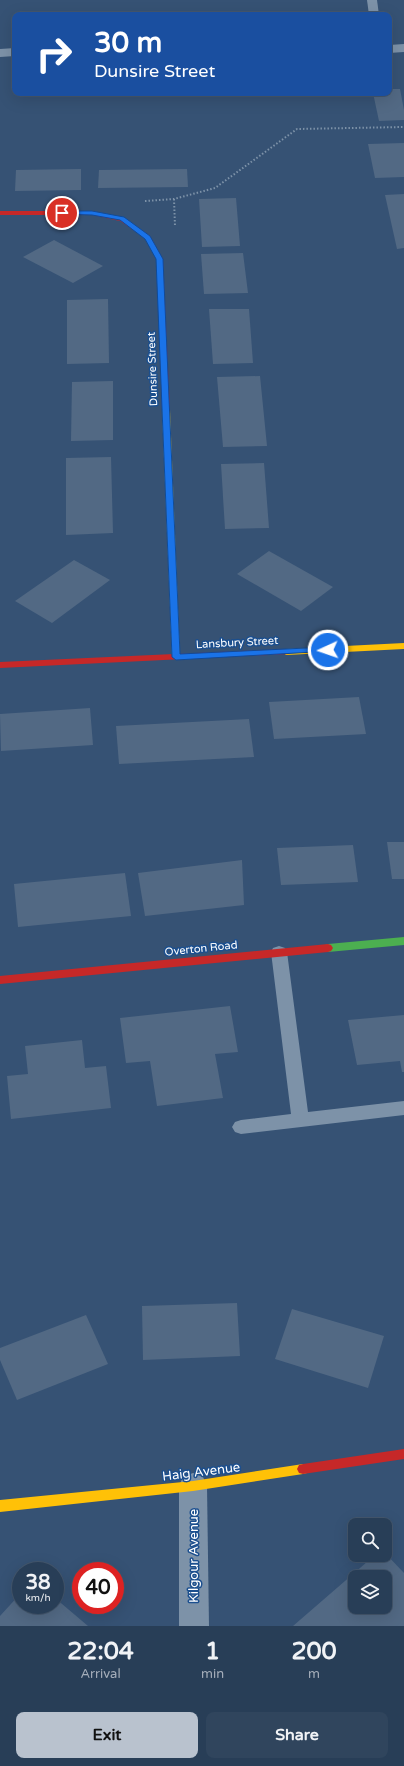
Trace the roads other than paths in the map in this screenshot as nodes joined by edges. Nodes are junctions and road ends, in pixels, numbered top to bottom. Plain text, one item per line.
1 (372, 0) edge
2 (374, 12) edge
3 (404, 48) edge
4 (392, 49) edge
5 (0, 52) edge
6 (12, 52) edge
7 (0, 213) edge
8 (404, 646) edge
9 (176, 657) junction
10 (0, 665) edge
11 (404, 941) edge
12 (279, 952) junction
13 (0, 980) edge
14 (404, 1108) edge
15 (300, 1120) junction
16 (241, 1127) dead end
17 (404, 1454) edge
18 (193, 1486) junction
19 (0, 1506) edge
20 (194, 1626) edge

1 - 2 lane
3 - 4 street
5 - 6 street
7 - 9 street, Dunsire Street
8 - 9 street, Lansbury Street
9 - 10 street, Lansbury Street
11 - 12 street, Overton Road
12 - 13 street, Overton Road
12 - 15 lane
14 - 15 lane
15 - 16 lane
17 - 18 street, Haig Avenue
18 - 19 street, Haig Avenue
18 - 20 street, Kilgour Avenue

